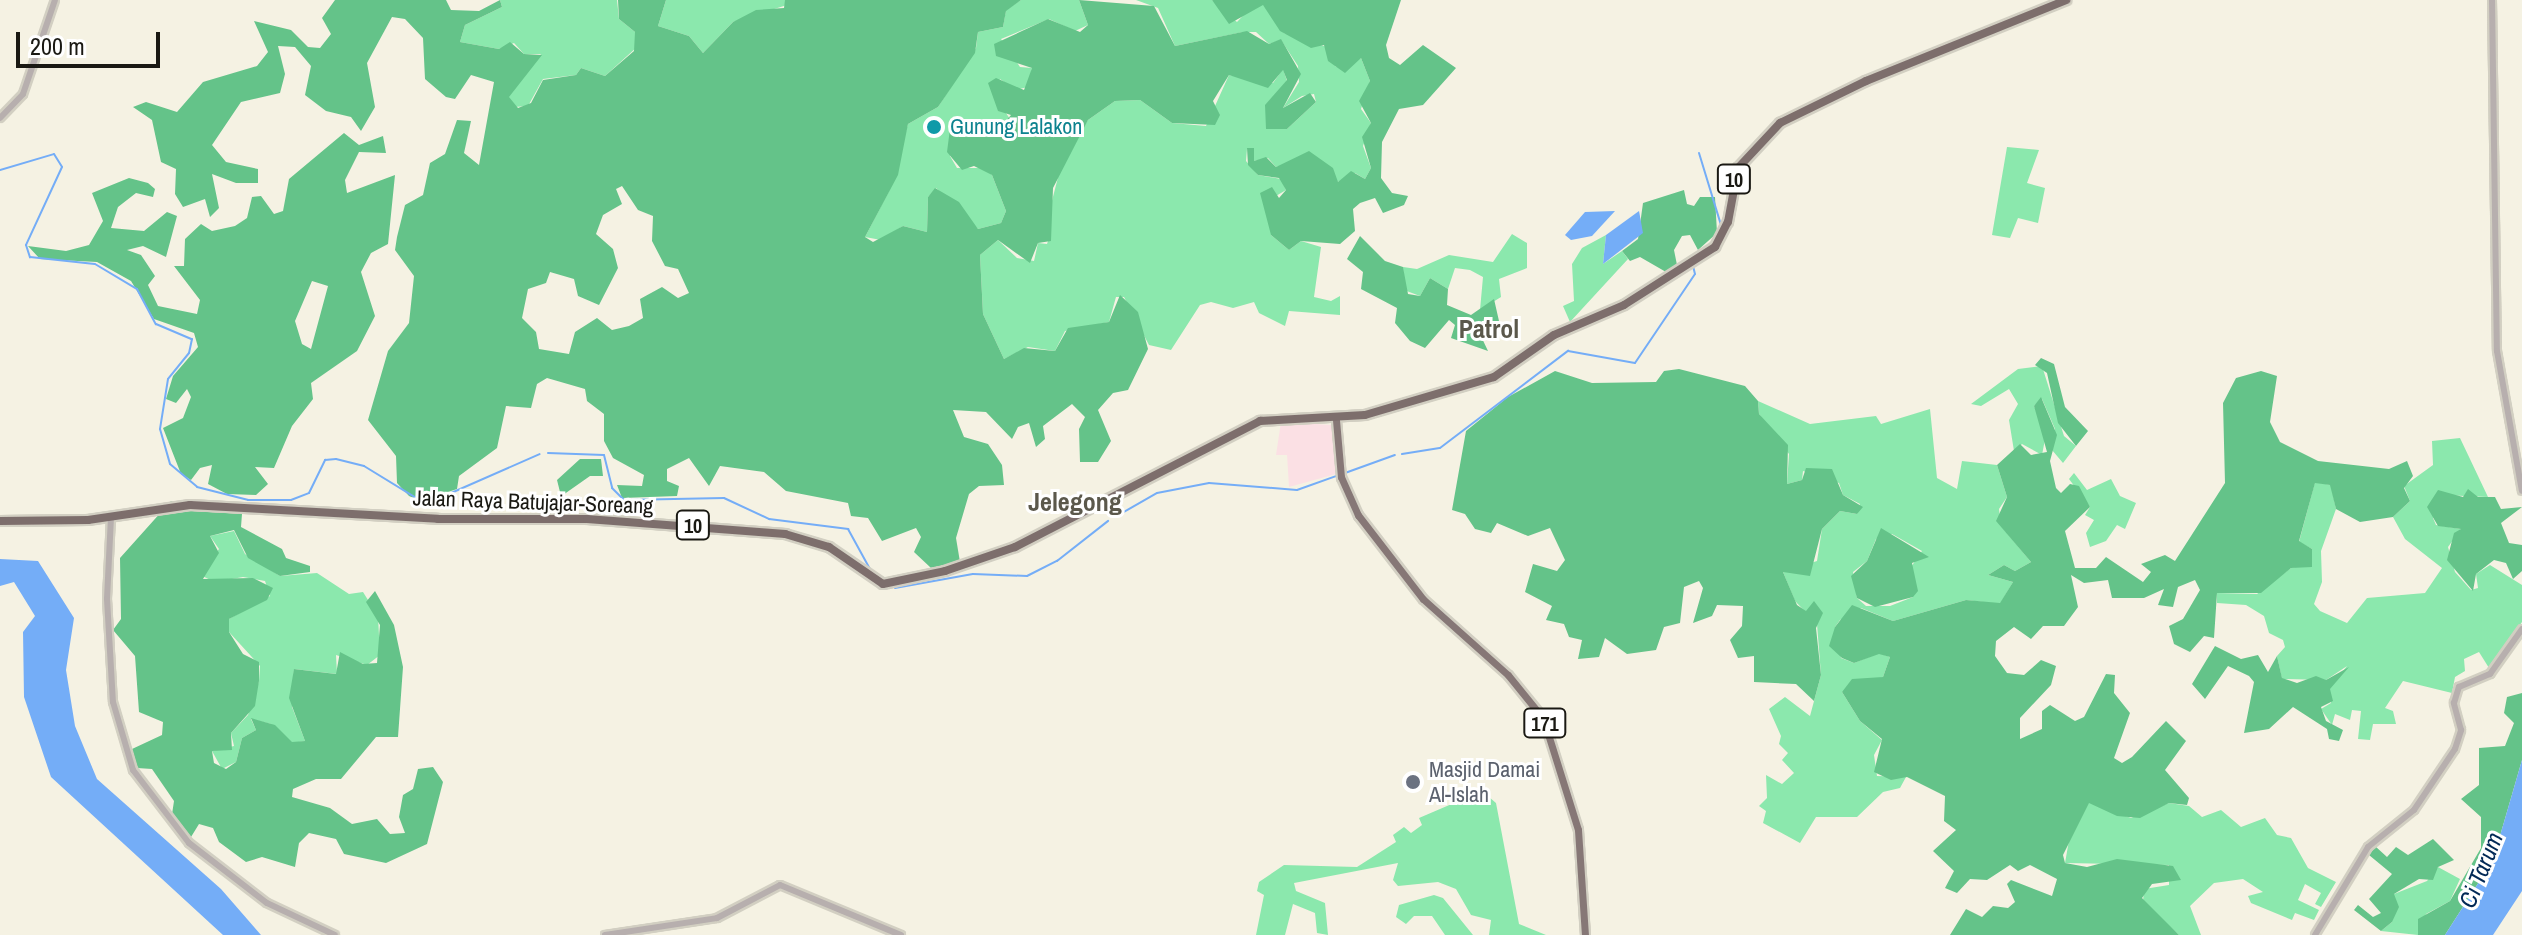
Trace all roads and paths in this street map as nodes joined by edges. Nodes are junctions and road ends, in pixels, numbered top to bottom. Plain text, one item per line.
1 (55, 0) edge
2 (2066, 0) edge
3 (2492, 0) edge
4 (0, 118) edge
5 (1336, 420) junction
6 (2522, 491) edge
7 (111, 517) junction
8 (0, 521) edge
9 (2522, 629) edge
10 (335, 935) edge
11 (605, 935) edge
12 (901, 935) edge
13 (1585, 935) edge
14 (2315, 935) edge

1 - 4 street
2 - 5 highway, Jalan Raya Batujajar-Soreang / 10
3 - 6 street
5 - 7 highway, Jalan Raya Batujajar-Soreang / 10
5 - 13 main road, 171
7 - 8 highway, Jalan Raya Batujajar-Soreang / 10
7 - 10 street
9 - 14 street
11 - 12 street

